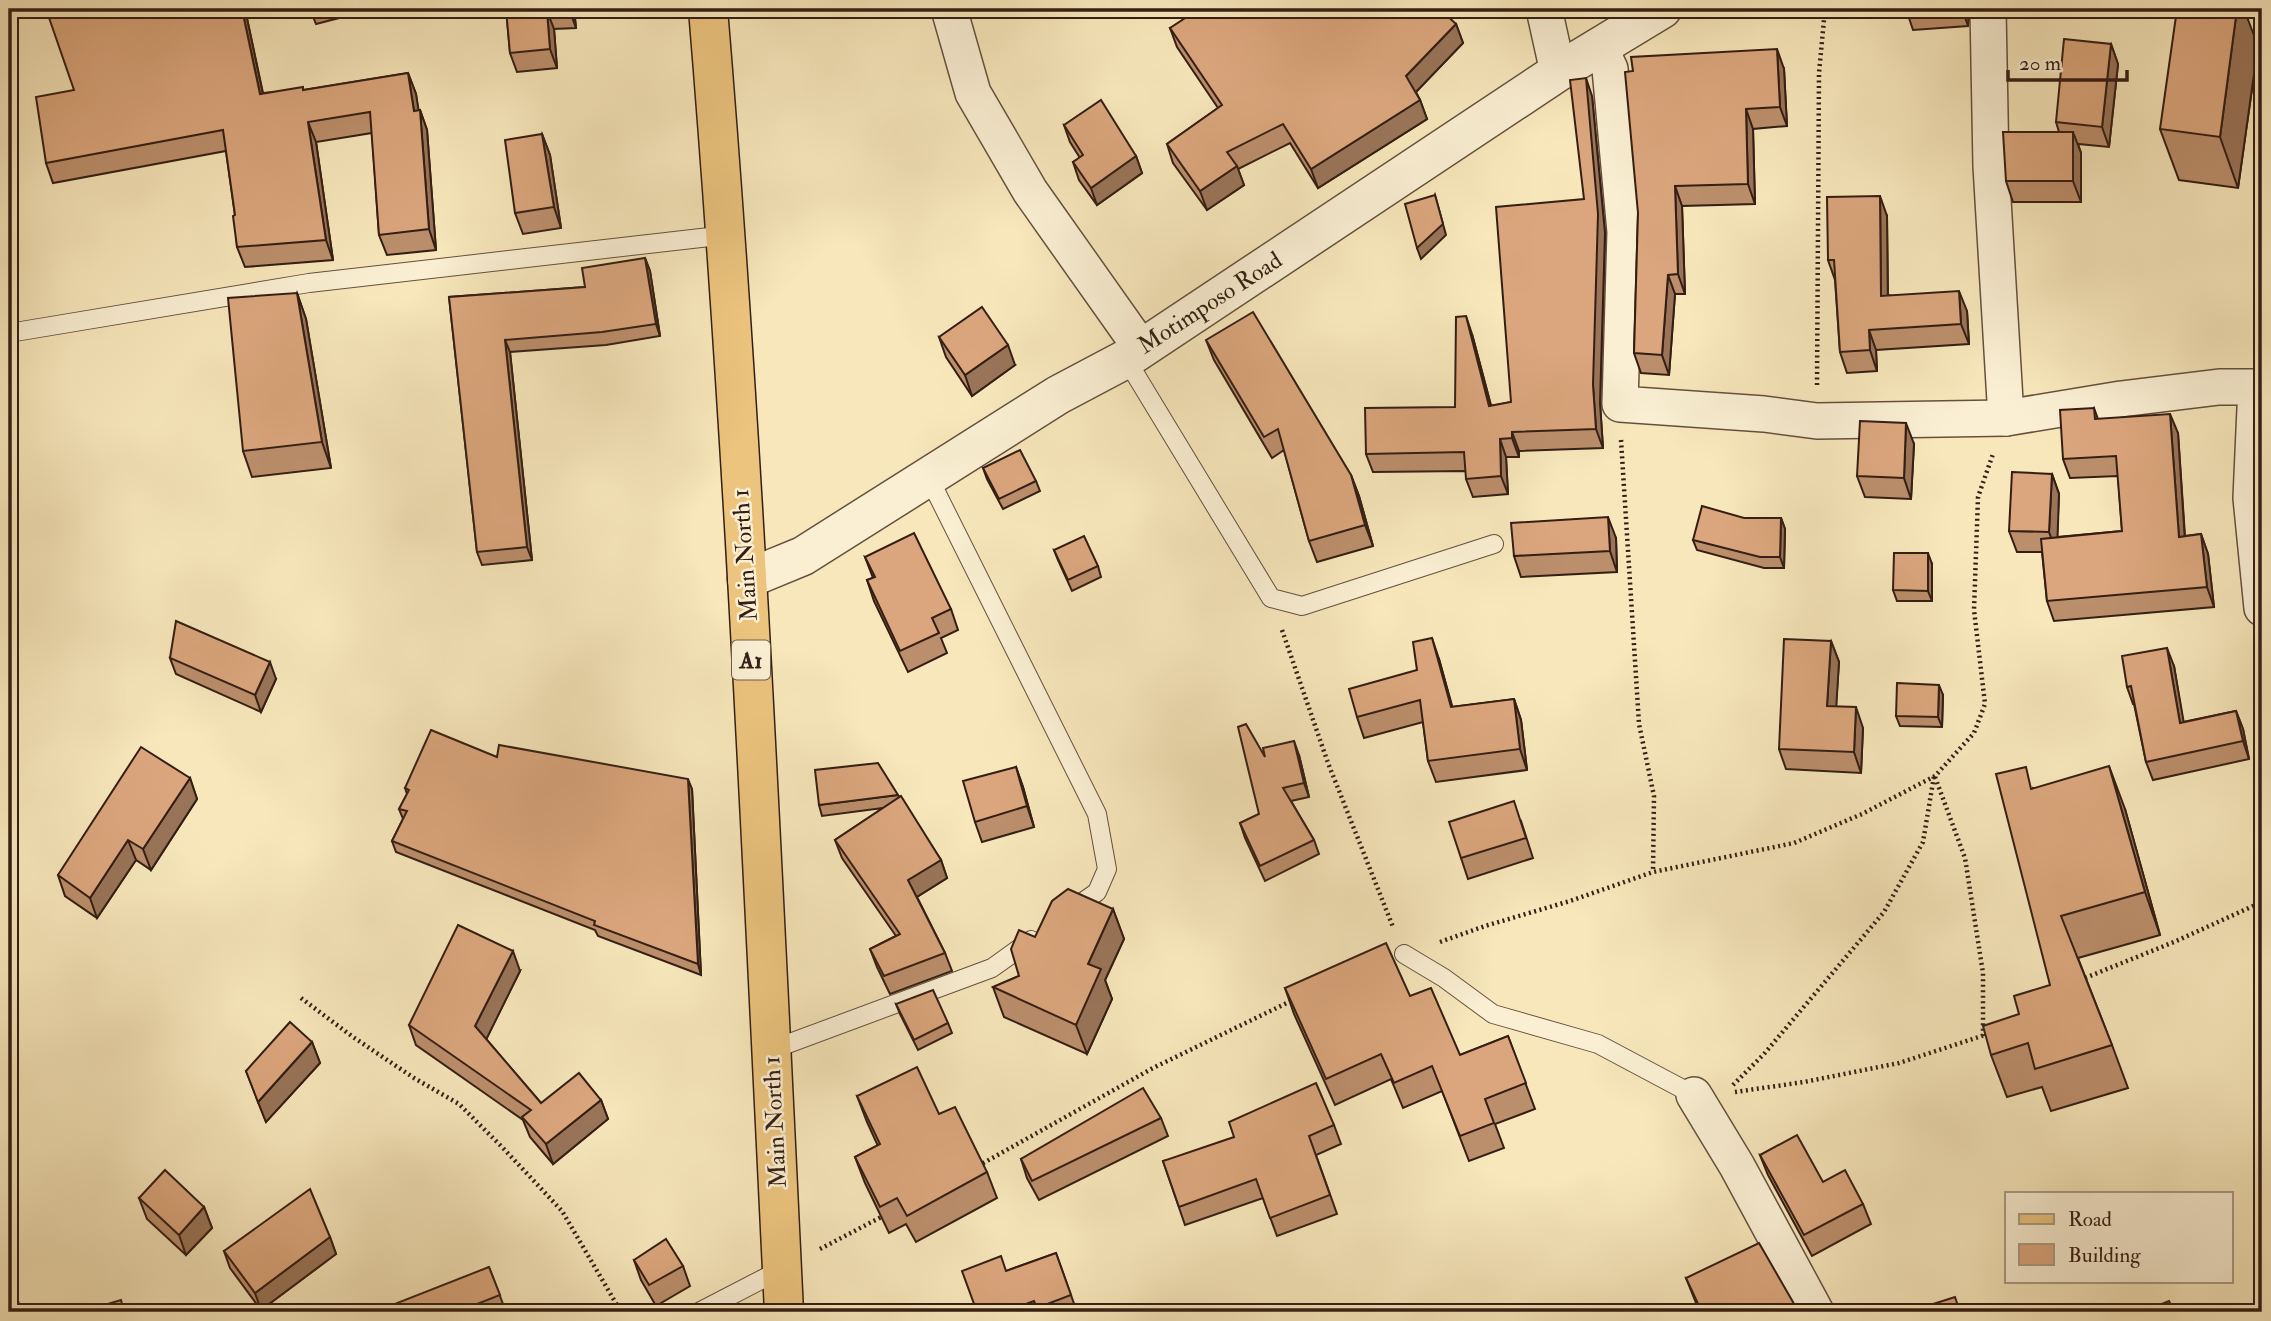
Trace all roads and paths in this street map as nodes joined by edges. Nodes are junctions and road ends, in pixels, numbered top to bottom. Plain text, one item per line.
1 (708, 9) edge
2 (950, 9) edge
3 (1544, 9) edge
4 (1662, 9) edge
5 (1825, 9) edge
6 (1988, 9) edge
7 (1599, 46) junction
8 (1558, 72) junction
9 (727, 235) junction
10 (9, 333) edge
11 (1133, 354) junction
12 (2262, 387) edge
13 (1620, 404) junction
14 (2006, 418) junction
15 (1817, 421) junction
16 (928, 476) junction
17 (1494, 544) dead end
18 (747, 579) junction
19 (1271, 598) junction
20 (2262, 608) edge
21 (1935, 776) junction
22 (1653, 872) junction
23 (2262, 902) edge
24 (1404, 954) junction
25 (2071, 989) edge
26 (301, 998) dead end
27 (1296, 999) edge
28 (1996, 1032) edge
29 (1983, 1036) junction
30 (771, 1050) junction
31 (1710, 1094) junction
32 (971, 1170) edge
33 (888, 1213) edge
34 (782, 1269) junction
35 (621, 1312) edge
36 (699, 1312) edge
37 (784, 1312) edge
38 (1816, 1312) edge

1 - 9 main road, Main North 1 / A1
2 - 11 street
3 - 8 street
4 - 7 street, Motimposo Road
5 - 15 path
6 - 14 street
7 - 8 street, Motimposo Road
7 - 13 street
8 - 11 street, Motimposo Road
9 - 10 lane
9 - 18 main road, Main North 1 / A1
11 - 16 street, Motimposo Road
11 - 19 lane
12 - 14 street
12 - 20 street
13 - 15 street
13 - 22 path
14 - 15 street
14 - 21 path
16 - 18 street, Motimposo Road
16 - 30 lane
17 - 19 lane
18 - 30 main road, Main North 1 / A1
19 - 24 path
21 - 22 path
21 - 29 path
21 - 31 path
22 - 24 path
23 - 25 path
24 - 31 lane
26 - 35 path
27 - 32 path
28 - 29 path
29 - 31 path
30 - 34 main road, Main North 1 / A1
31 - 38 street
33 - 34 path
34 - 36 lane
34 - 37 main road, Main North 1 / A1

